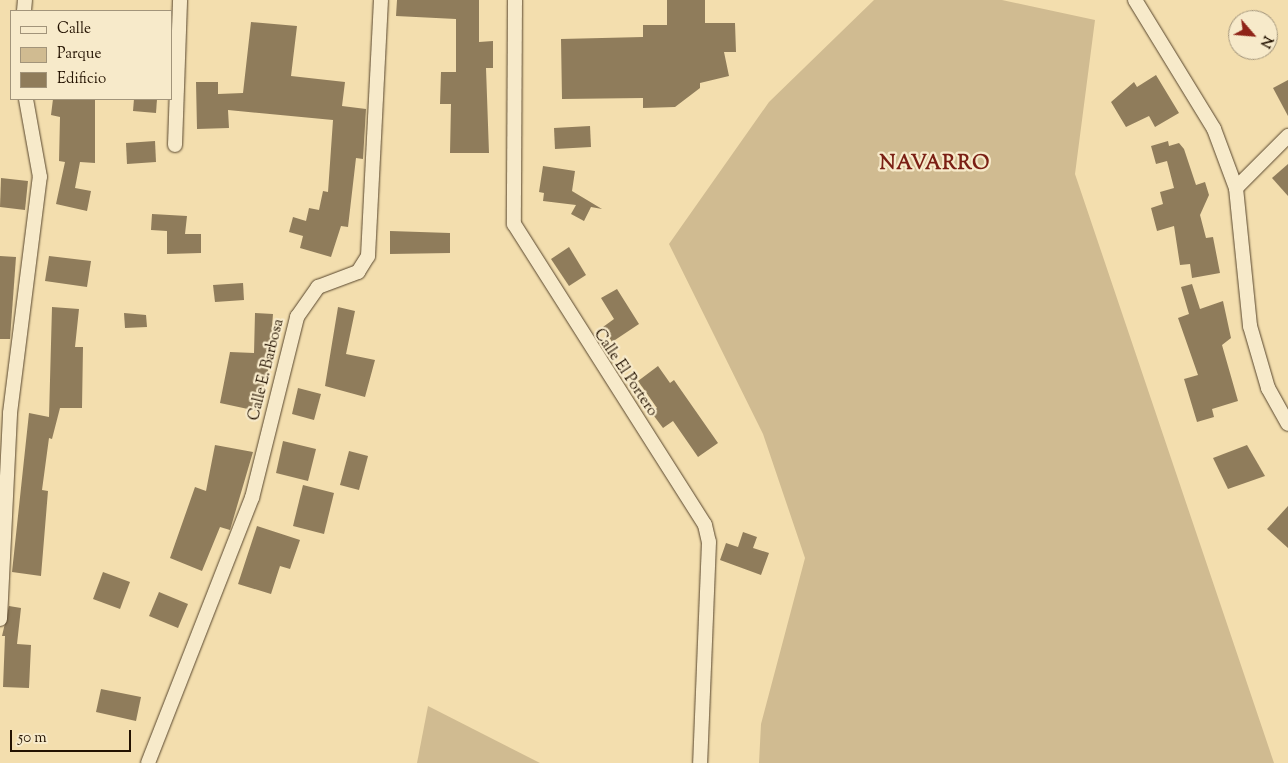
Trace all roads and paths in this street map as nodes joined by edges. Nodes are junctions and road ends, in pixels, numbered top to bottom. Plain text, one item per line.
1 (180, 0) edge
2 (381, 0) edge
3 (515, 0) edge
4 (1135, 0) edge
5 (26, 100) edge
6 (1288, 136) edge
7 (175, 145) dead end
8 (1236, 188) junction
9 (1288, 424) edge
10 (0, 619) edge
11 (148, 763) edge
12 (700, 763) edge

1 - 7 street
2 - 11 street, Calle E. Barbosa
3 - 12 street, Calle El Portero
4 - 8 street
5 - 10 street
6 - 8 street
8 - 9 street

